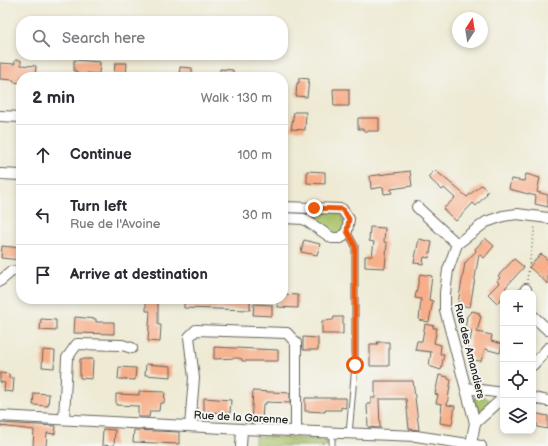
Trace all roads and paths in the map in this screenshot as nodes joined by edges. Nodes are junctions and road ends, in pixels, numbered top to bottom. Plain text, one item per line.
1 (0, 116) edge
2 (16, 117) edge
3 (0, 174) edge
4 (16, 175) edge
5 (288, 207) edge
6 (417, 207) dead end
7 (314, 208) junction
8 (536, 216) junction
9 (288, 218) edge
10 (548, 218) edge
11 (304, 219) junction
12 (347, 231) junction
13 (458, 244) junction
14 (16, 271) edge
15 (0, 281) edge
16 (525, 290) edge
17 (536, 319) edge
18 (548, 330) edge
19 (132, 348) dead end
20 (548, 348) edge
21 (536, 362) edge
22 (466, 388) junction
23 (500, 393) edge
24 (536, 399) edge
25 (500, 401) edge
26 (548, 401) edge
27 (0, 416) edge
28 (64, 419) junction
29 (475, 423) junction
30 (190, 426) junction
31 (242, 429) junction
32 (296, 432) junction
33 (332, 433) junction
34 (349, 434) junction
35 (476, 445) edge
36 (241, 446) edge
37 (332, 446) edge

1 - 2 street
3 - 4 street
5 - 7 street
6 - 13 street
7 - 11 street
7 - 12 street
8 - 10 street
8 - 13 street
8 - 16 path
9 - 11 street
11 - 12 street
12 - 34 lane
13 - 22 street, Rue des Amandiers
14 - 15 street
17 - 18 street
19 - 28 street
20 - 21 street
22 - 23 street
22 - 29 street, Rue des Amandiers
24 - 26 street
25 - 29 street
27 - 28 street, Rue de la Garenne
28 - 30 street, Rue de la Garenne
29 - 35 street, Rue des Amandiers
30 - 31 street, Rue de la Garenne
30 - 32 street
31 - 32 street, Rue de la Garenne
31 - 36 street
32 - 33 street, Rue de la Garenne
33 - 34 street, Rue de la Garenne
33 - 37 lane
34 - 35 street, Rue de la Garenne

